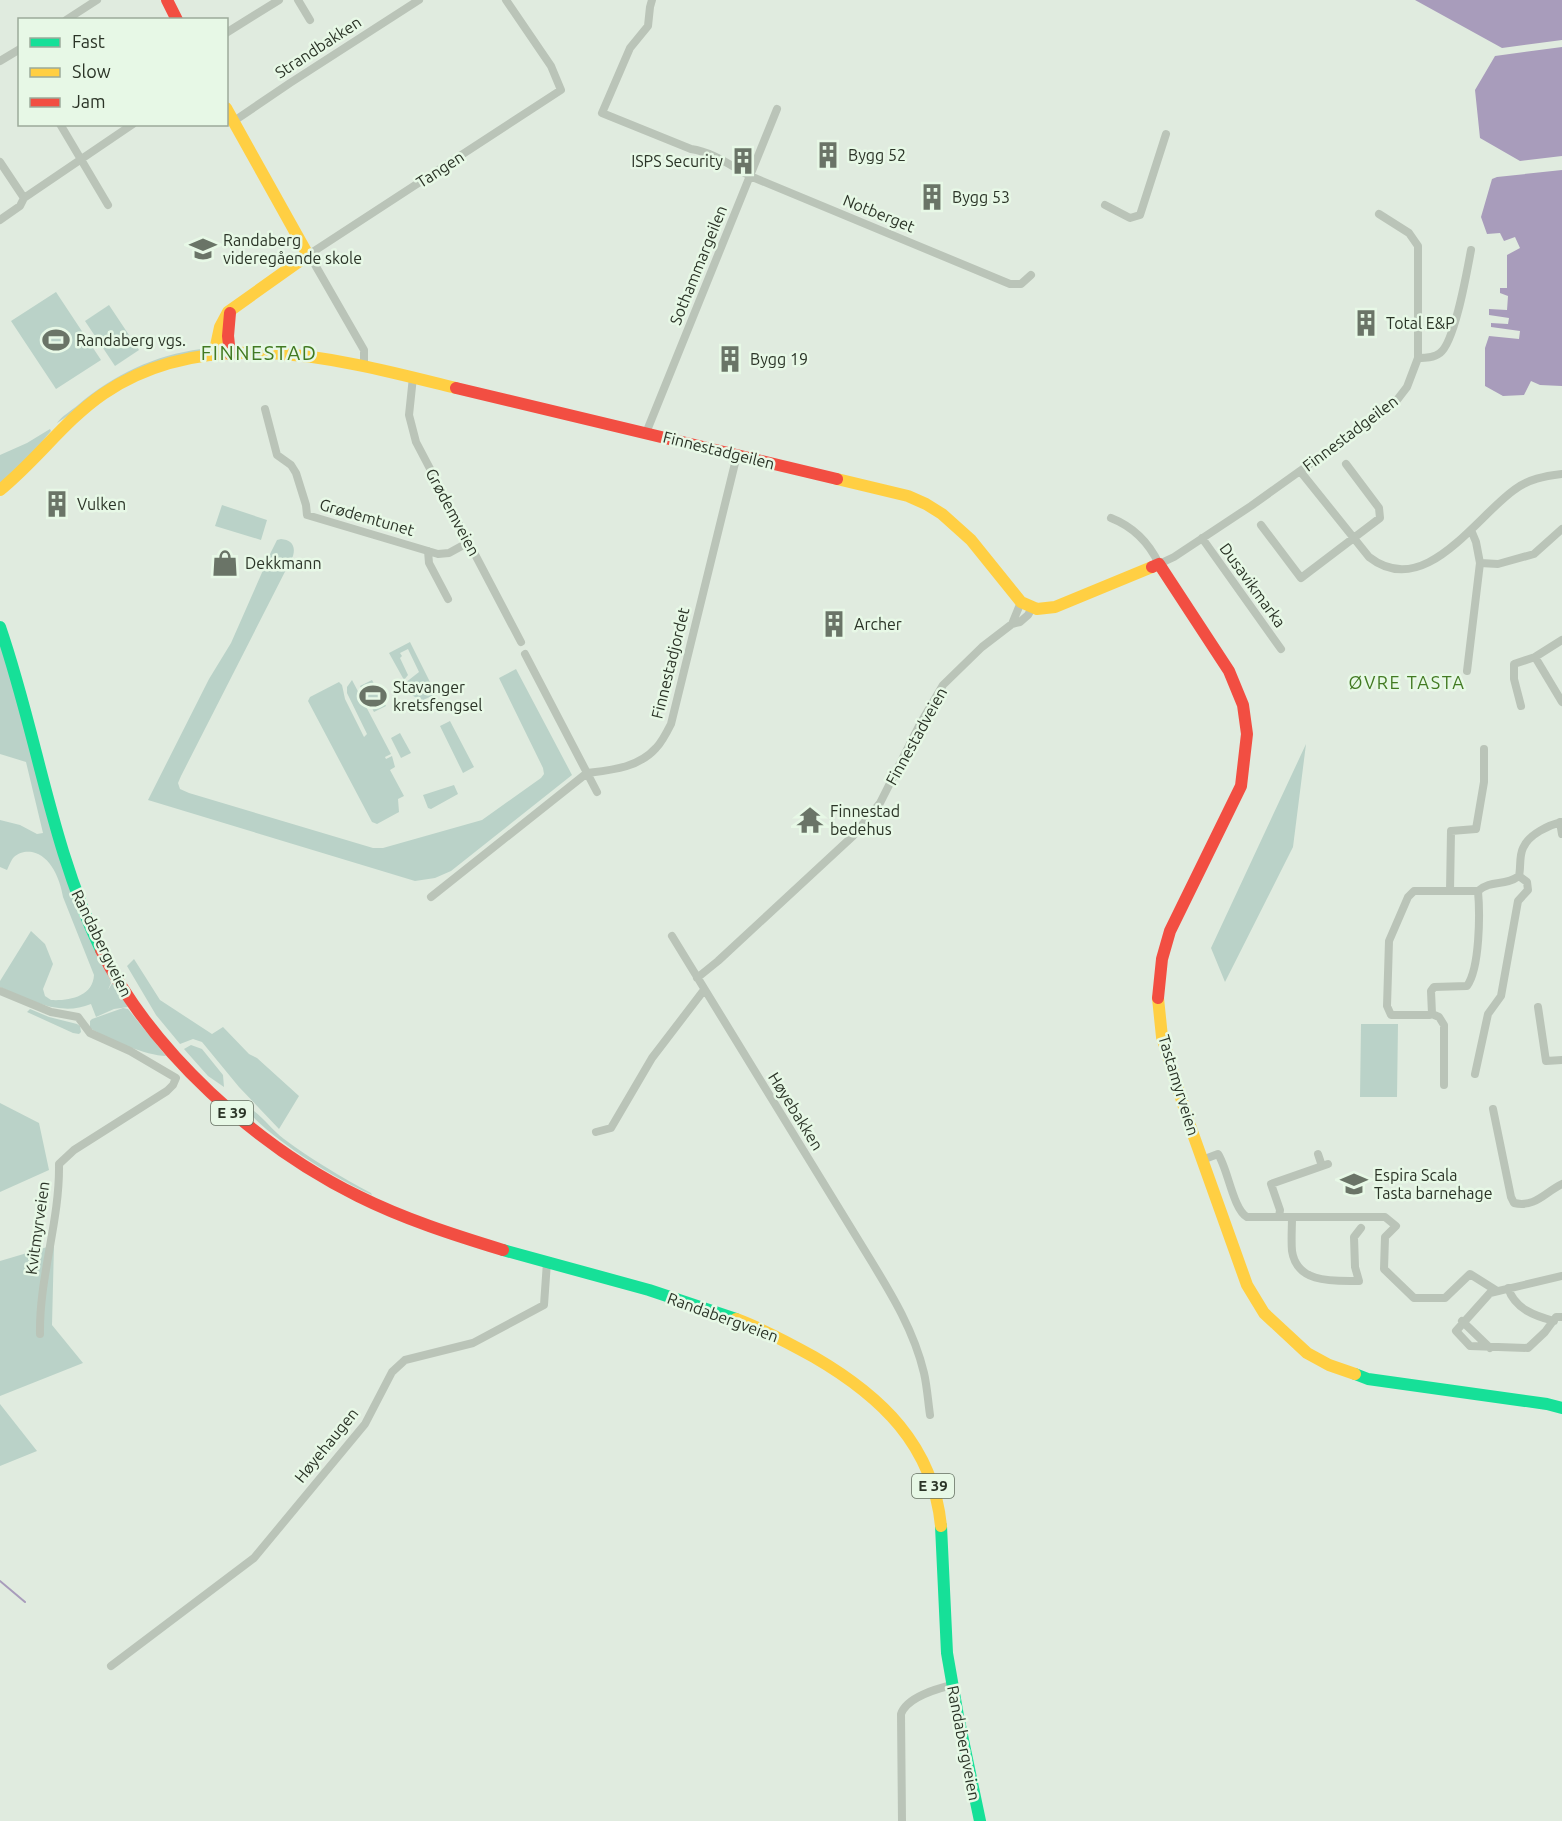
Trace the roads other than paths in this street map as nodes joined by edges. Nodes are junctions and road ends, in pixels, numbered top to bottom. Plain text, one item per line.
1 (97, 0) edge
2 (167, 0) edge
3 (279, 0) edge
4 (298, 0) edge
5 (419, 0) edge
6 (506, 0) edge
7 (652, 0) edge
8 (69, 18) edge
9 (176, 18) edge
10 (310, 20) dead end
11 (228, 32) edge
12 (18, 52) edge
13 (0, 61) edge
14 (777, 109) dead end
15 (228, 111) edge
16 (234, 121) junction
17 (61, 126) edge
18 (130, 126) edge
19 (1166, 134) dead end
20 (81, 160) junction
21 (0, 162) edge
22 (750, 176) junction
23 (24, 198) junction
24 (108, 205) dead end
25 (1105, 205) dead end
26 (1379, 214) dead end
27 (0, 220) edge
28 (1472, 250) dead end
29 (311, 259) junction
30 (1031, 275) dead end
31 (231, 309) junction
32 (230, 354) junction
33 (214, 355) junction
34 (1418, 358) junction
35 (364, 366) junction
36 (413, 377) junction
37 (265, 409) dead end
38 (646, 433) junction
39 (737, 455) junction
40 (1346, 465) dead end
41 (1300, 471) junction
42 (1562, 474) edge
43 (0, 490) edge
44 (1111, 518) dead end
45 (1262, 525) dead end
46 (1562, 529) edge
47 (1471, 530) junction
48 (1202, 538) junction
49 (1354, 539) junction
50 (469, 542) junction
51 (428, 551) junction
52 (1480, 563) junction
53 (1159, 564) junction
54 (448, 599) dead end
55 (1026, 605) junction
56 (1012, 624) junction
57 (0, 627) edge
58 (1562, 640) edge
59 (521, 642) dead end
60 (1281, 649) dead end
61 (525, 654) dead end
62 (1535, 657) junction
63 (1467, 671) dead end
64 (1562, 702) edge
65 (1521, 706) dead end
66 (1485, 749) dead end
67 (587, 773) junction
68 (597, 792) dead end
69 (1561, 822) edge
70 (1562, 834) edge
71 (1519, 876) junction
72 (1450, 891) junction
73 (1478, 891) junction
74 (431, 897) dead end
75 (672, 936) dead end
76 (697, 978) junction
77 (704, 990) junction
78 (0, 991) edge
79 (1538, 1007) dead end
80 (1432, 1014) junction
81 (1562, 1060) edge
82 (1475, 1074) dead end
83 (1444, 1085) dead end
84 (1493, 1109) dead end
85 (596, 1132) dead end
86 (1317, 1154) dead end
87 (1202, 1160) junction
88 (1562, 1184) edge
89 (1279, 1217) junction
90 (1292, 1217) junction
91 (1361, 1228) dead end
92 (547, 1262) junction
93 (1562, 1276) edge
94 (1508, 1288) junction
95 (1497, 1291) junction
96 (1558, 1319) edge
97 (40, 1335) dead end
98 (1562, 1408) edge
99 (930, 1415) dead end
100 (111, 1666) dead end
101 (952, 1685) junction
102 (902, 1821) edge
103 (981, 1821) edge

1 - 8 street
2 - 9 main road
3 - 11 street
4 - 10 street
5 - 16 street, Strandbakken
6 - 29 street, Tangen
7 - 22 street, Notberget
12 - 13 street
14 - 22 street, Sothammargeilen
15 - 16 main road
16 - 29 main road
17 - 20 street
18 - 20 street
19 - 25 street
20 - 23 street
20 - 24 street
21 - 23 street
22 - 30 street, Notberget
22 - 38 street, Sothammargeilen
23 - 27 street
26 - 34 street, Finnestadgeilen
28 - 34 street
29 - 31 main road, Tangen
29 - 35 street
31 - 32 main road
31 - 33 main road
32 - 33 main road, Finnestadgeilen
32 - 35 main road, Finnestadgeilen
33 - 43 main road, Finnestadgeilen
34 - 41 street, Finnestadgeilen
35 - 36 main road, Finnestadgeilen
36 - 38 main road, Finnestadgeilen
36 - 50 street, Grødemveien
37 - 51 street, Grødemtunet
38 - 39 main road, Finnestadgeilen
39 - 55 main road, Finnestadgeilen
39 - 67 street, Finnestadjordet
40 - 49 street
41 - 48 street, Finnestadgeilen
41 - 49 street
42 - 47 street
44 - 53 street
45 - 49 street
46 - 52 street
47 - 49 street
47 - 52 street
48 - 53 street, Finnestadgeilen
48 - 60 street, Dusavikmarka
50 - 51 street, Grødemtunet
50 - 59 street, Grødemveien
51 - 54 street, Grødemtunet
52 - 63 street
53 - 55 main road, Finnestadveien
53 - 87 main road, Tastamyrveien
55 - 56 street, Finnestadveien
55 - 56 street, Finnestadveien
56 - 76 street, Finnestadveien
57 - 92 main road, Randabergveien / E 39
58 - 62 street
61 - 67 street
62 - 64 street
62 - 65 street
66 - 72 street
67 - 68 street
67 - 74 street, Finnestadjordet
69 - 70 street
69 - 71 street
71 - 73 street
71 - 82 street
72 - 73 street
72 - 80 street
73 - 80 street
75 - 76 street
76 - 77 street
77 - 85 street
77 - 99 street, Høyebakken
78 - 97 street, Kvitmyrveien
79 - 81 street
80 - 83 street
84 - 88 street
86 - 89 street
87 - 89 street
87 - 98 main road, Tastamyrveien
89 - 90 street
90 - 91 street
90 - 95 street
92 - 100 street, Høyehaugen
92 - 101 main road, Randabergveien / E 39
93 - 94 street
94 - 95 street
94 - 96 street
95 - 96 street
101 - 102 street
101 - 103 main road, Randabergveien / E 39

